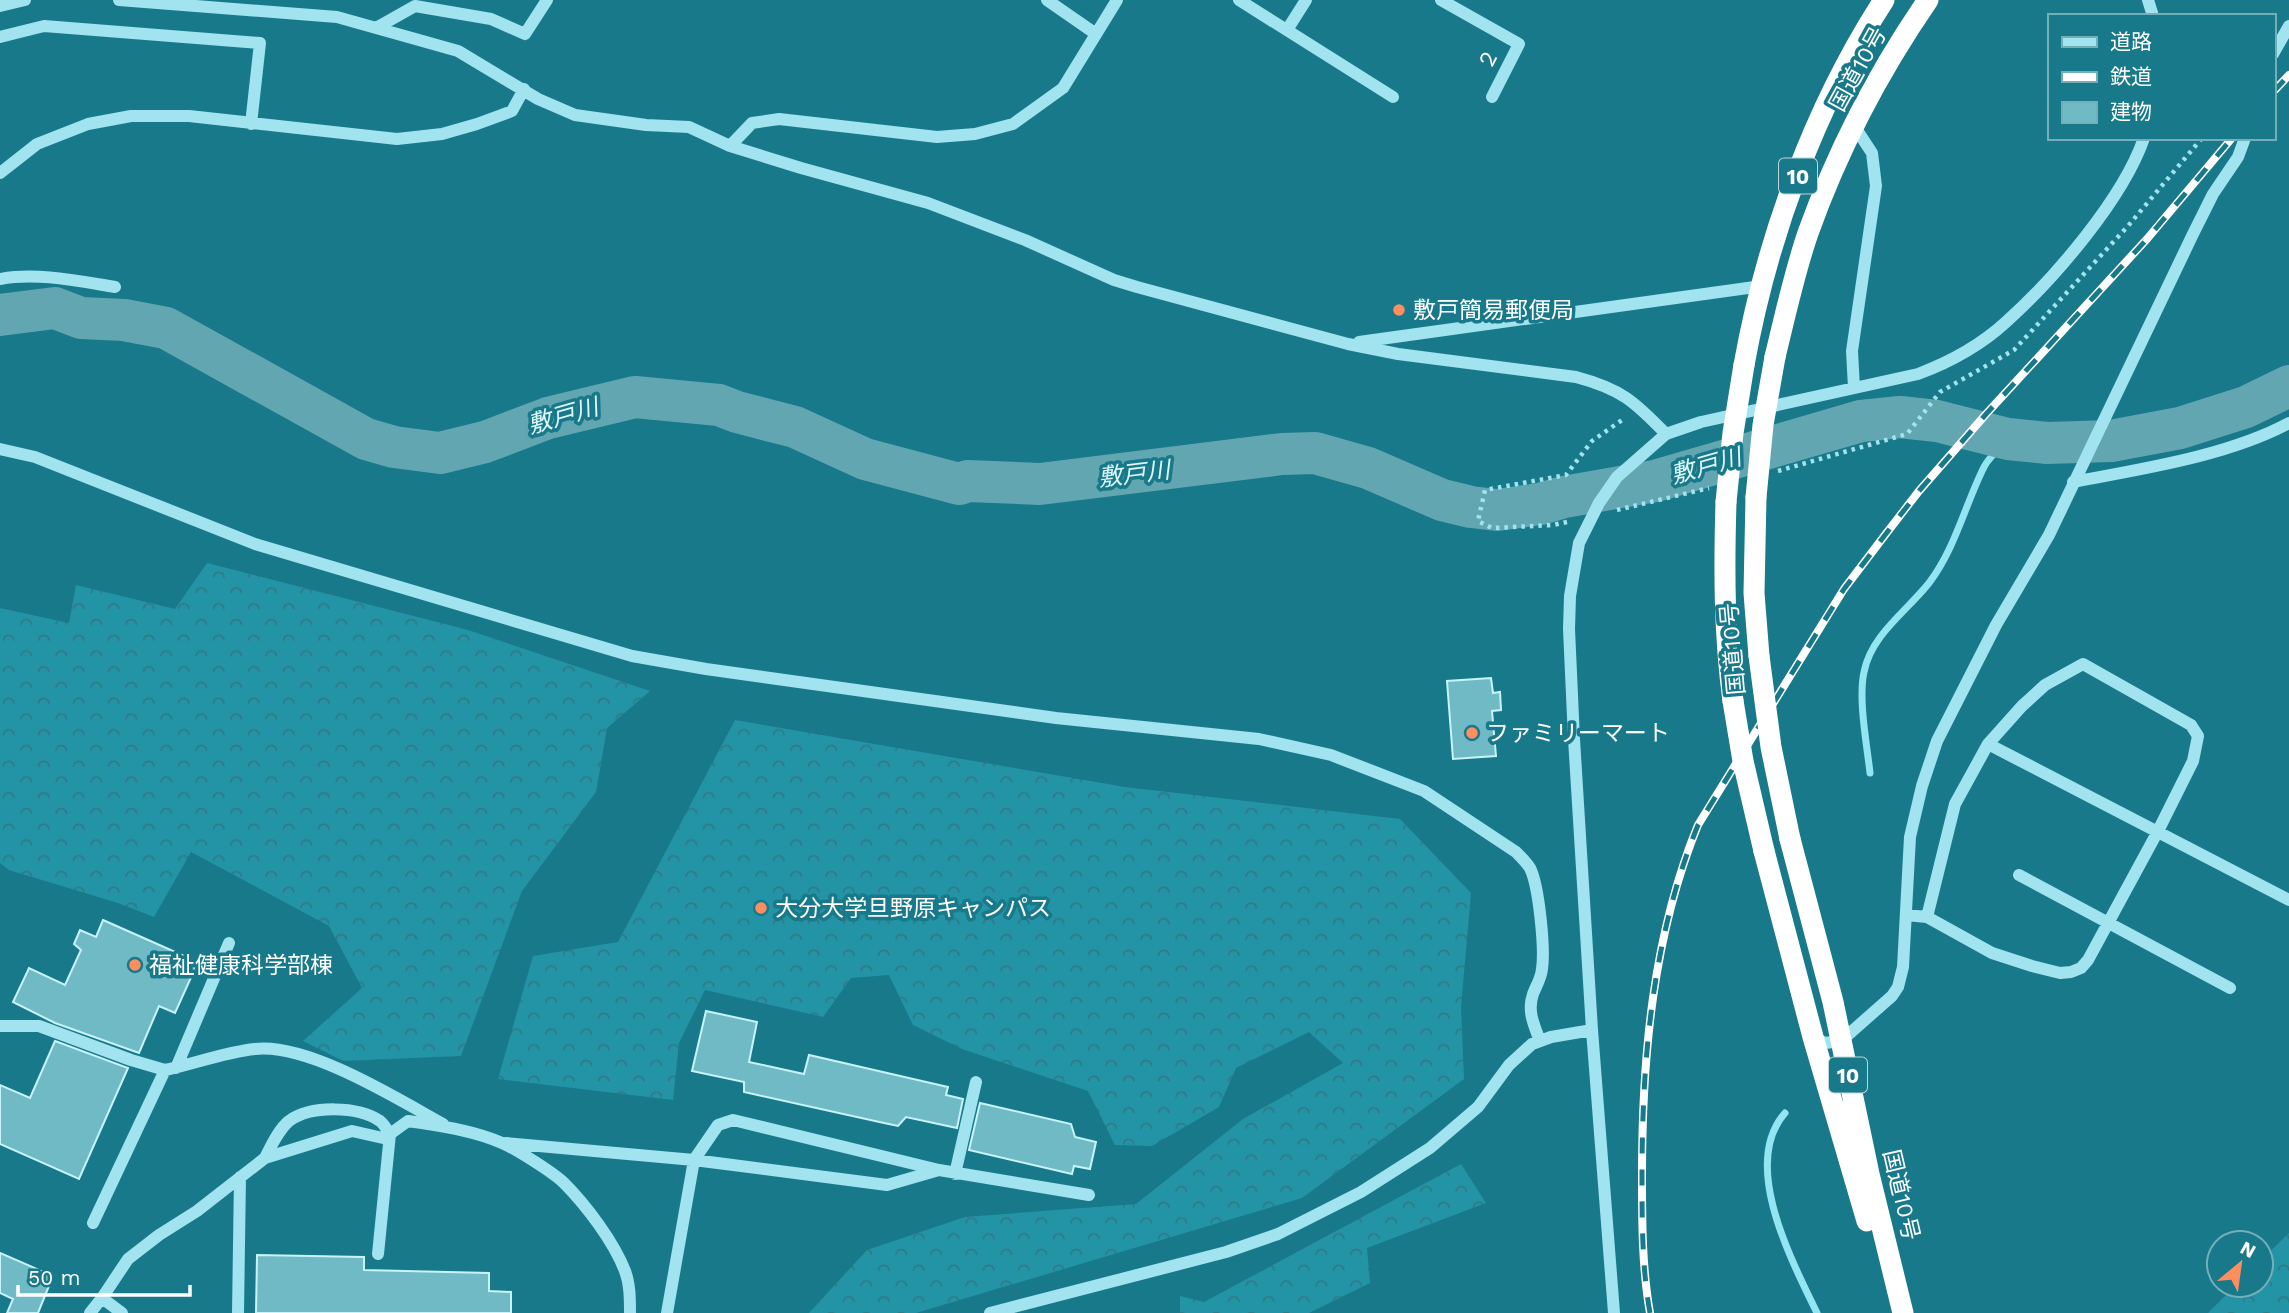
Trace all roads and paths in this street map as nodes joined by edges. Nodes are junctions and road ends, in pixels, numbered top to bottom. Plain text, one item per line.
1 (25, 0) edge
2 (119, 0) edge
3 (130, 0) edge
4 (547, 0) edge
5 (1047, 0) edge
6 (1117, 0) edge
7 (1239, 0) edge
8 (1306, 0) edge
9 (1441, 0) edge
10 (1884, 0) edge
11 (1928, 0) edge
12 (0, 6) edge
13 (2289, 26) edge
14 (376, 28) junction
15 (1287, 30) junction
16 (1096, 34) junction
17 (0, 37) edge
18 (2275, 50) edge
19 (524, 89) junction
20 (1393, 97) dead end
21 (1492, 97) dead end
22 (251, 124) junction
23 (1855, 127) junction
24 (2143, 140) edge
25 (2244, 140) edge
26 (730, 146) junction
27 (0, 173) edge
28 (0, 279) edge
29 (1762, 286) junction
30 (115, 287) dead end
31 (1348, 344) junction
32 (1854, 388) junction
33 (1940, 392) dead end
34 (1641, 407) junction
35 (2289, 423) edge
36 (1907, 433) dead end
37 (1666, 434) junction
38 (0, 449) edge
39 (2073, 482) junction
40 (1567, 522) dead end
41 (1988, 744) junction
42 (2158, 831) junction
43 (2019, 875) dead end
44 (2289, 900) edge
45 (1906, 915) junction
46 (1927, 918) junction
47 (2108, 922) junction
48 (229, 943) dead end
49 (2230, 988) dead end
50 (0, 1027) edge
51 (1592, 1030) junction
52 (1813, 1037) junction
53 (1540, 1041) junction
54 (1841, 1041) junction
55 (171, 1069) junction
56 (976, 1082) dead end
57 (450, 1128) junction
58 (390, 1134) junction
59 (502, 1143) junction
60 (265, 1158) junction
61 (694, 1160) junction
62 (939, 1170) junction
63 (955, 1174) junction
64 (240, 1177) junction
65 (1089, 1195) dead end
66 (93, 1223) dead end
67 (378, 1254) dead end
68 (102, 1298) junction
69 (90, 1313) edge
70 (122, 1313) edge
71 (238, 1313) edge
72 (630, 1313) edge
73 (667, 1313) edge
74 (990, 1313) edge
75 (1614, 1313) edge
76 (1896, 1313) edge
77 (1903, 1313) edge

1 - 12 street
2 - 3 street
3 - 14 street
4 - 14 street
5 - 16 street
6 - 16 street
7 - 15 street
8 - 15 street
9 - 21 street, 2
10 - 29 highway, 国道10号 / 10
11 - 23 highway, 国道10号 / 10
13 - 18 street
14 - 19 street
15 - 20 street
16 - 26 street
17 - 22 street
19 - 22 street
19 - 26 street
22 - 27 street
23 - 32 street
23 - 54 highway, 国道10号 / 10, bridge
24 - 32 street
25 - 39 street
26 - 31 street
28 - 30 street
29 - 31 street
29 - 52 highway, 国道10号 / 10, bridge
31 - 34 street
32 - 37 street
33 - 36 path
34 - 37 street
34 - 40 path
35 - 39 street
37 - 51 street
38 - 53 street
39 - 45 street
41 - 42 street
41 - 42 street
41 - 46 street
42 - 44 street
42 - 47 street
43 - 47 street
45 - 46 street
45 - 54 street
46 - 47 street
47 - 49 street
48 - 55 street
50 - 55 street
51 - 53 street
51 - 75 street
52 - 54 street
52 - 76 highway, 国道10号 / 10
53 - 74 street
54 - 77 highway, 国道10号 / 10
55 - 57 street
55 - 66 street
56 - 63 street
57 - 58 street
57 - 59 street
58 - 60 street
58 - 60 street
58 - 67 street
59 - 61 street
59 - 72 street
60 - 64 street
61 - 62 street
61 - 62 street
61 - 73 street
62 - 63 street
63 - 65 street
64 - 68 street
64 - 71 street
68 - 69 street
68 - 70 street

